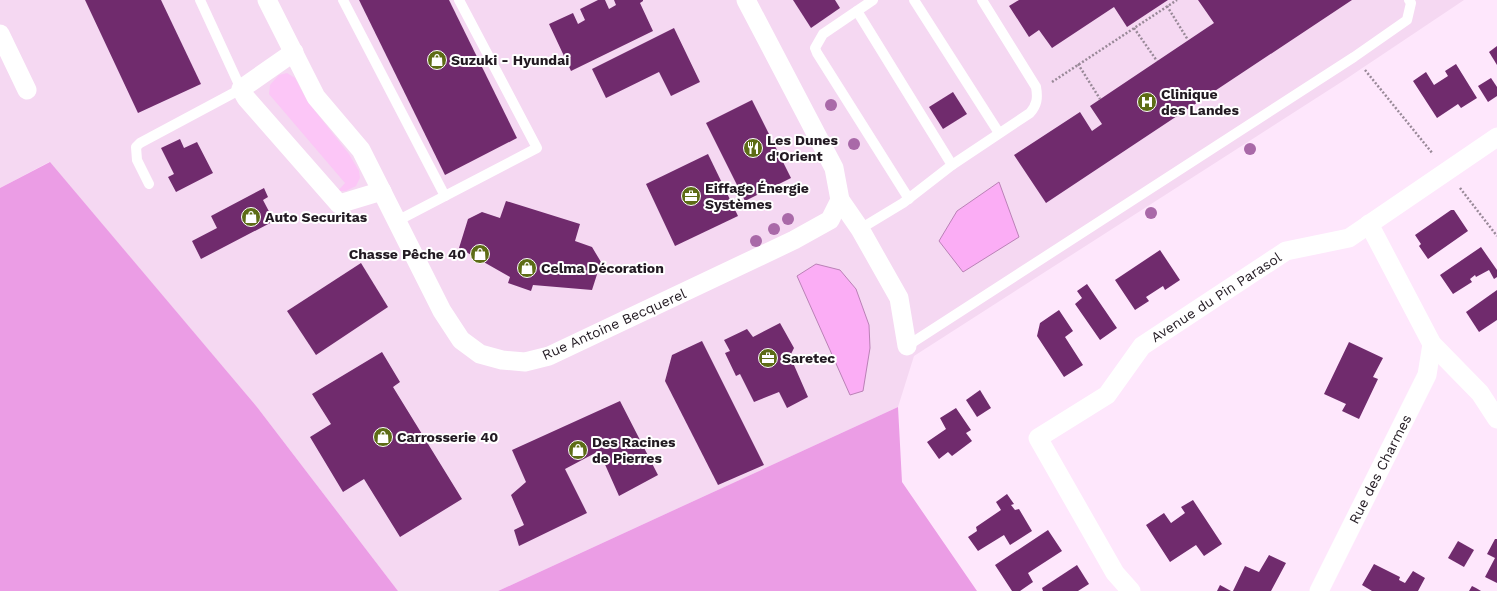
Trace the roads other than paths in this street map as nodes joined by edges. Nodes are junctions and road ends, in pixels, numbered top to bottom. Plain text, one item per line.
1 (200, 0) edge
2 (267, 0) edge
3 (343, 0) edge
4 (459, 0) edge
5 (746, 0) edge
6 (873, 0) edge
7 (914, 0) edge
8 (982, 0) edge
9 (1409, 0) edge
10 (857, 11) junction
11 (0, 34) edge
12 (294, 52) junction
13 (241, 89) junction
14 (27, 90) dead end
15 (999, 133) junction
16 (1497, 137) edge
17 (952, 165) junction
18 (149, 184) dead end
19 (382, 191) junction
20 (445, 196) junction
21 (909, 199) junction
22 (840, 200) junction
23 (397, 221) junction
24 (1369, 224) junction
25 (860, 228) junction
26 (1432, 344) junction
27 (907, 346) joint
28 (1497, 419) edge
29 (1131, 591) edge
30 (1319, 591) edge

1 - 13 lane
2 - 12 street, Rue Antoine Becquerel
3 - 20 lane
4 - 20 lane
5 - 22 street
6 - 10 lane
7 - 15 lane
8 - 15 lane
9 - 27 lane
10 - 17 lane
10 - 21 lane
11 - 14 street
12 - 13 street
12 - 19 street, Rue Antoine Becquerel
13 - 18 lane
13 - 19 street
15 - 17 lane
16 - 24 street, Avenue du Pin Parasol
17 - 21 lane
19 - 23 street, Rue Antoine Becquerel
20 - 23 lane
21 - 25 lane
22 - 23 street, Rue Antoine Becquerel
22 - 25 street
24 - 26 street
24 - 29 street, Avenue du Pin Parasol
25 - 27 street
26 - 28 street
26 - 30 street, Rue des Charmes

